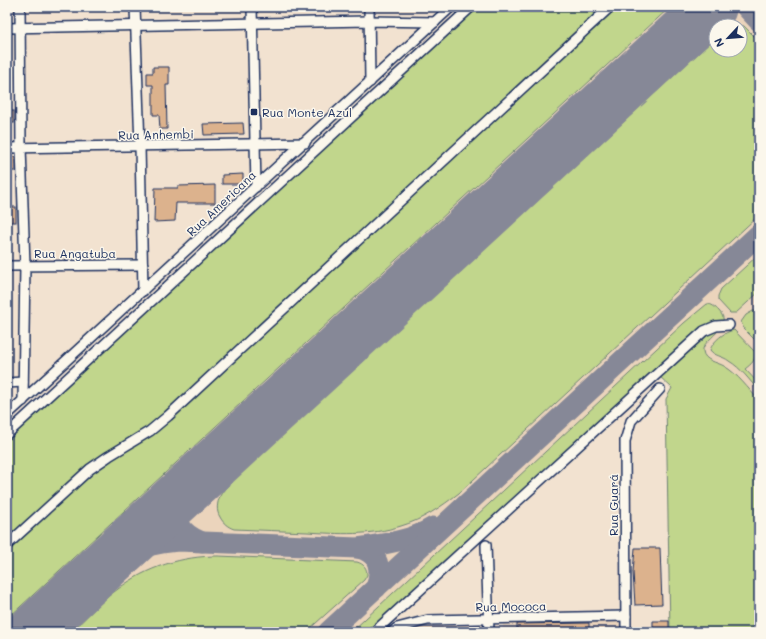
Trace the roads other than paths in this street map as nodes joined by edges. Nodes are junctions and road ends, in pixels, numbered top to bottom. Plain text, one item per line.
1 (20, 7) edge
2 (135, 7) edge
3 (252, 7) edge
4 (369, 7) edge
5 (451, 7) edge
6 (471, 7) edge
7 (610, 7) edge
8 (370, 22) junction
9 (435, 22) junction
10 (252, 24) junction
11 (136, 26) junction
12 (7, 28) edge
13 (20, 28) junction
14 (370, 82) junction
15 (255, 143) junction
16 (305, 143) junction
17 (140, 146) junction
18 (21, 147) junction
19 (7, 148) edge
20 (256, 187) junction
21 (25, 265) junction
22 (143, 265) junction
23 (7, 266) edge
24 (143, 291) junction
25 (729, 325) dead end
26 (23, 382) junction
27 (7, 383) edge
28 (660, 390) dead end
29 (23, 401) junction
30 (7, 415) edge
31 (7, 434) edge
32 (7, 545) edge
33 (486, 545) dead end
34 (626, 616) junction
35 (488, 619) junction
36 (395, 630) edge
37 (374, 632) edge
38 (489, 632) edge
39 (626, 632) edge

1 - 13 street
2 - 11 street
3 - 10 street
4 - 8 street
5 - 9 street, Rua Americana
6 - 31 street
7 - 32 street
8 - 9 street
8 - 10 street
8 - 14 street
9 - 14 street, Rua Americana
10 - 11 street
10 - 15 street
11 - 13 street
11 - 17 street
12 - 13 street
13 - 18 street
14 - 16 street, Rua Americana
15 - 16 street, Rua Anhembi
15 - 17 street, Rua Anhembi
15 - 20 street
16 - 20 street, Rua Americana
17 - 18 street, Rua Anhembi
17 - 22 street
18 - 19 street, Rua Anhembi
18 - 21 street
20 - 24 street, Rua Americana
21 - 22 street, Rua Angatuba
21 - 23 street, Rua Angatuba
21 - 26 street
22 - 24 street
24 - 29 street, Rua Americana
25 - 37 street
26 - 27 street
26 - 29 street
28 - 34 street, Rua Guará
29 - 30 street, Rua Americana
33 - 35 street
34 - 35 street, Rua Mococa
34 - 39 street, Rua Guará
35 - 36 street, Rua Mococa
35 - 38 street

